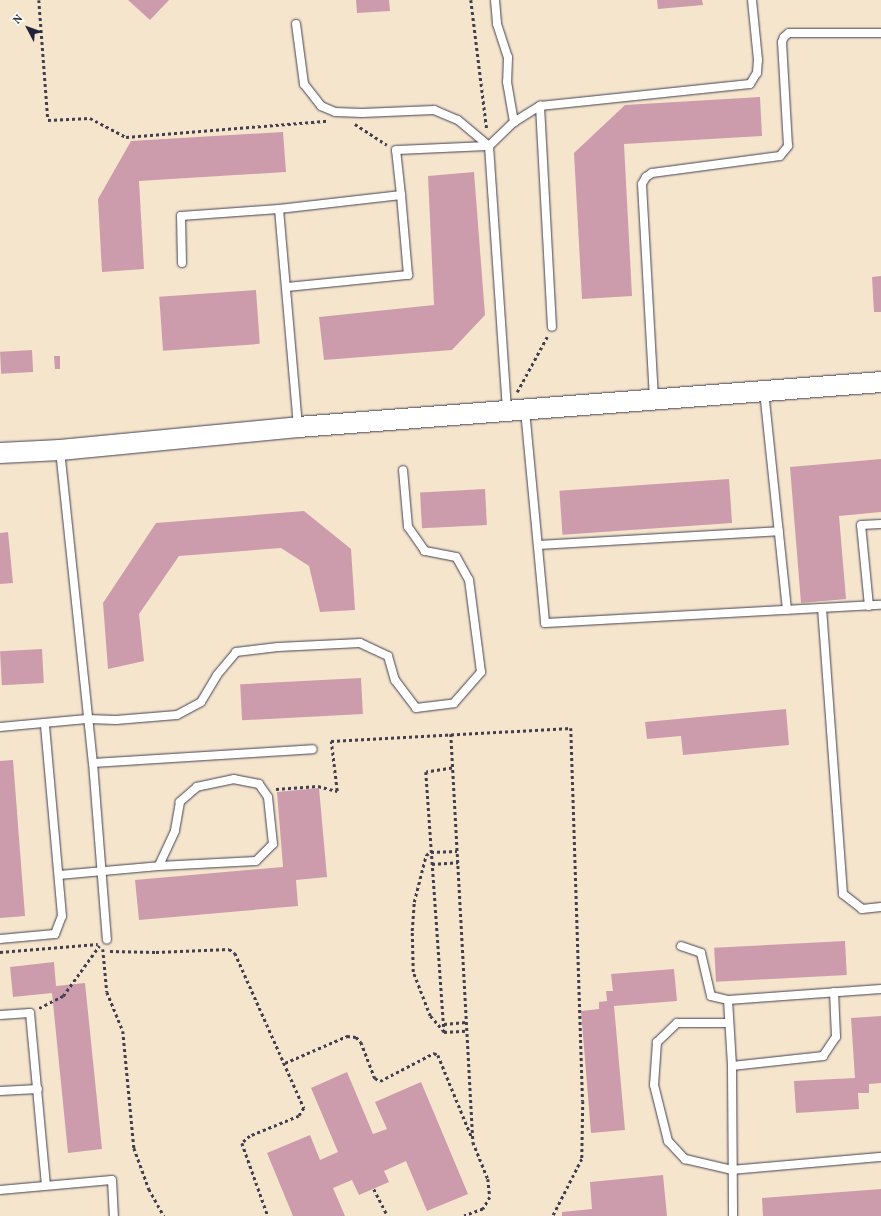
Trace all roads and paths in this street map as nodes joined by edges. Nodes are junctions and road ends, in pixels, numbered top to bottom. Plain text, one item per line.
1 (38, 0) edge
2 (471, 0) edge
3 (495, 0) edge
4 (752, 0) edge
5 (296, 24) dead end
6 (881, 33) edge
7 (540, 106) junction
8 (348, 120) dead end
9 (332, 121) dead end
10 (514, 122) junction
11 (489, 146) junction
12 (396, 150) junction
13 (401, 194) junction
14 (279, 209) junction
15 (182, 263) dead end
16 (287, 286) junction
17 (552, 327) joint
18 (881, 382) edge
19 (764, 391) junction
20 (654, 400) junction
21 (516, 410) junction
22 (298, 427) junction
23 (60, 450) junction
24 (0, 452) edge
25 (403, 470) dead end
26 (881, 524) edge
27 (779, 531) junction
28 (538, 545) junction
29 (881, 605) edge
30 (869, 606) junction
31 (822, 608) junction
32 (788, 610) junction
33 (87, 719) junction
34 (45, 724) junction
35 (0, 727) edge
36 (451, 734) junction
37 (313, 749) dead end
38 (93, 763) junction
39 (452, 768) junction
40 (276, 796) dead end
41 (457, 851) junction
42 (431, 852) junction
43 (458, 862) junction
44 (432, 864) junction
45 (159, 866) junction
46 (104, 872) junction
47 (59, 875) junction
48 (881, 906) edge
49 (0, 939) edge
50 (104, 941) junction
51 (681, 946) dead end
52 (103, 950) junction
53 (0, 952) edge
54 (881, 989) edge
55 (834, 992) junction
56 (728, 1000) junction
57 (36, 1008) dead end
58 (0, 1015) edge
59 (466, 1022) junction
60 (729, 1023) junction
61 (444, 1024) junction
62 (466, 1031) junction
63 (444, 1032) junction
64 (285, 1063) junction
65 (732, 1066) junction
66 (38, 1089) junction
67 (0, 1091) edge
68 (473, 1142) junction
69 (881, 1157) edge
70 (732, 1170) junction
71 (46, 1185) junction
72 (374, 1188) dead end
73 (0, 1190) edge
74 (114, 1216) edge
75 (164, 1216) edge
76 (268, 1216) edge
77 (388, 1216) edge
78 (464, 1216) edge
79 (552, 1216) edge
80 (733, 1216) edge

1 - 9 path
2 - 11 path
3 - 10 lane
4 - 7 lane
5 - 11 lane
6 - 20 lane
7 - 10 lane
7 - 17 lane
8 - 12 path
10 - 11 lane
11 - 12 lane
11 - 21 lane
12 - 13 lane
13 - 14 lane
13 - 16 lane
14 - 15 lane
14 - 16 lane
16 - 22 lane
17 - 21 path
18 - 19 street
19 - 20 street
19 - 27 lane
20 - 21 street
21 - 22 street
21 - 28 lane
22 - 23 street
23 - 24 street
23 - 33 lane
25 - 33 lane
26 - 30 lane
27 - 28 lane
27 - 32 lane
28 - 32 lane
29 - 30 lane
30 - 31 lane
31 - 32 lane
31 - 48 lane
33 - 34 lane
33 - 38 lane
34 - 35 lane
34 - 47 lane
36 - 39 path
36 - 40 path
36 - 79 path
37 - 38 lane
38 - 46 lane
39 - 41 path
39 - 42 path
41 - 42 path
41 - 43 path
42 - 44 path
42 - 63 path
43 - 44 path
43 - 59 path
44 - 61 path
45 - 45 lane
45 - 46 lane
46 - 47 lane
46 - 50 lane
47 - 49 lane
50 - 52 path
50 - 53 path
50 - 57 path
51 - 56 lane
52 - 64 path
52 - 75 path
54 - 55 lane
55 - 56 lane
55 - 65 lane
56 - 60 lane
58 - 66 lane
59 - 61 path
59 - 62 path
60 - 65 lane
60 - 70 lane
61 - 63 path
62 - 63 path
62 - 68 path
64 - 68 path
64 - 76 path
65 - 70 lane
66 - 67 lane
66 - 71 lane
68 - 78 path
69 - 70 lane
70 - 80 lane
71 - 73 lane
71 - 74 lane
72 - 77 path

